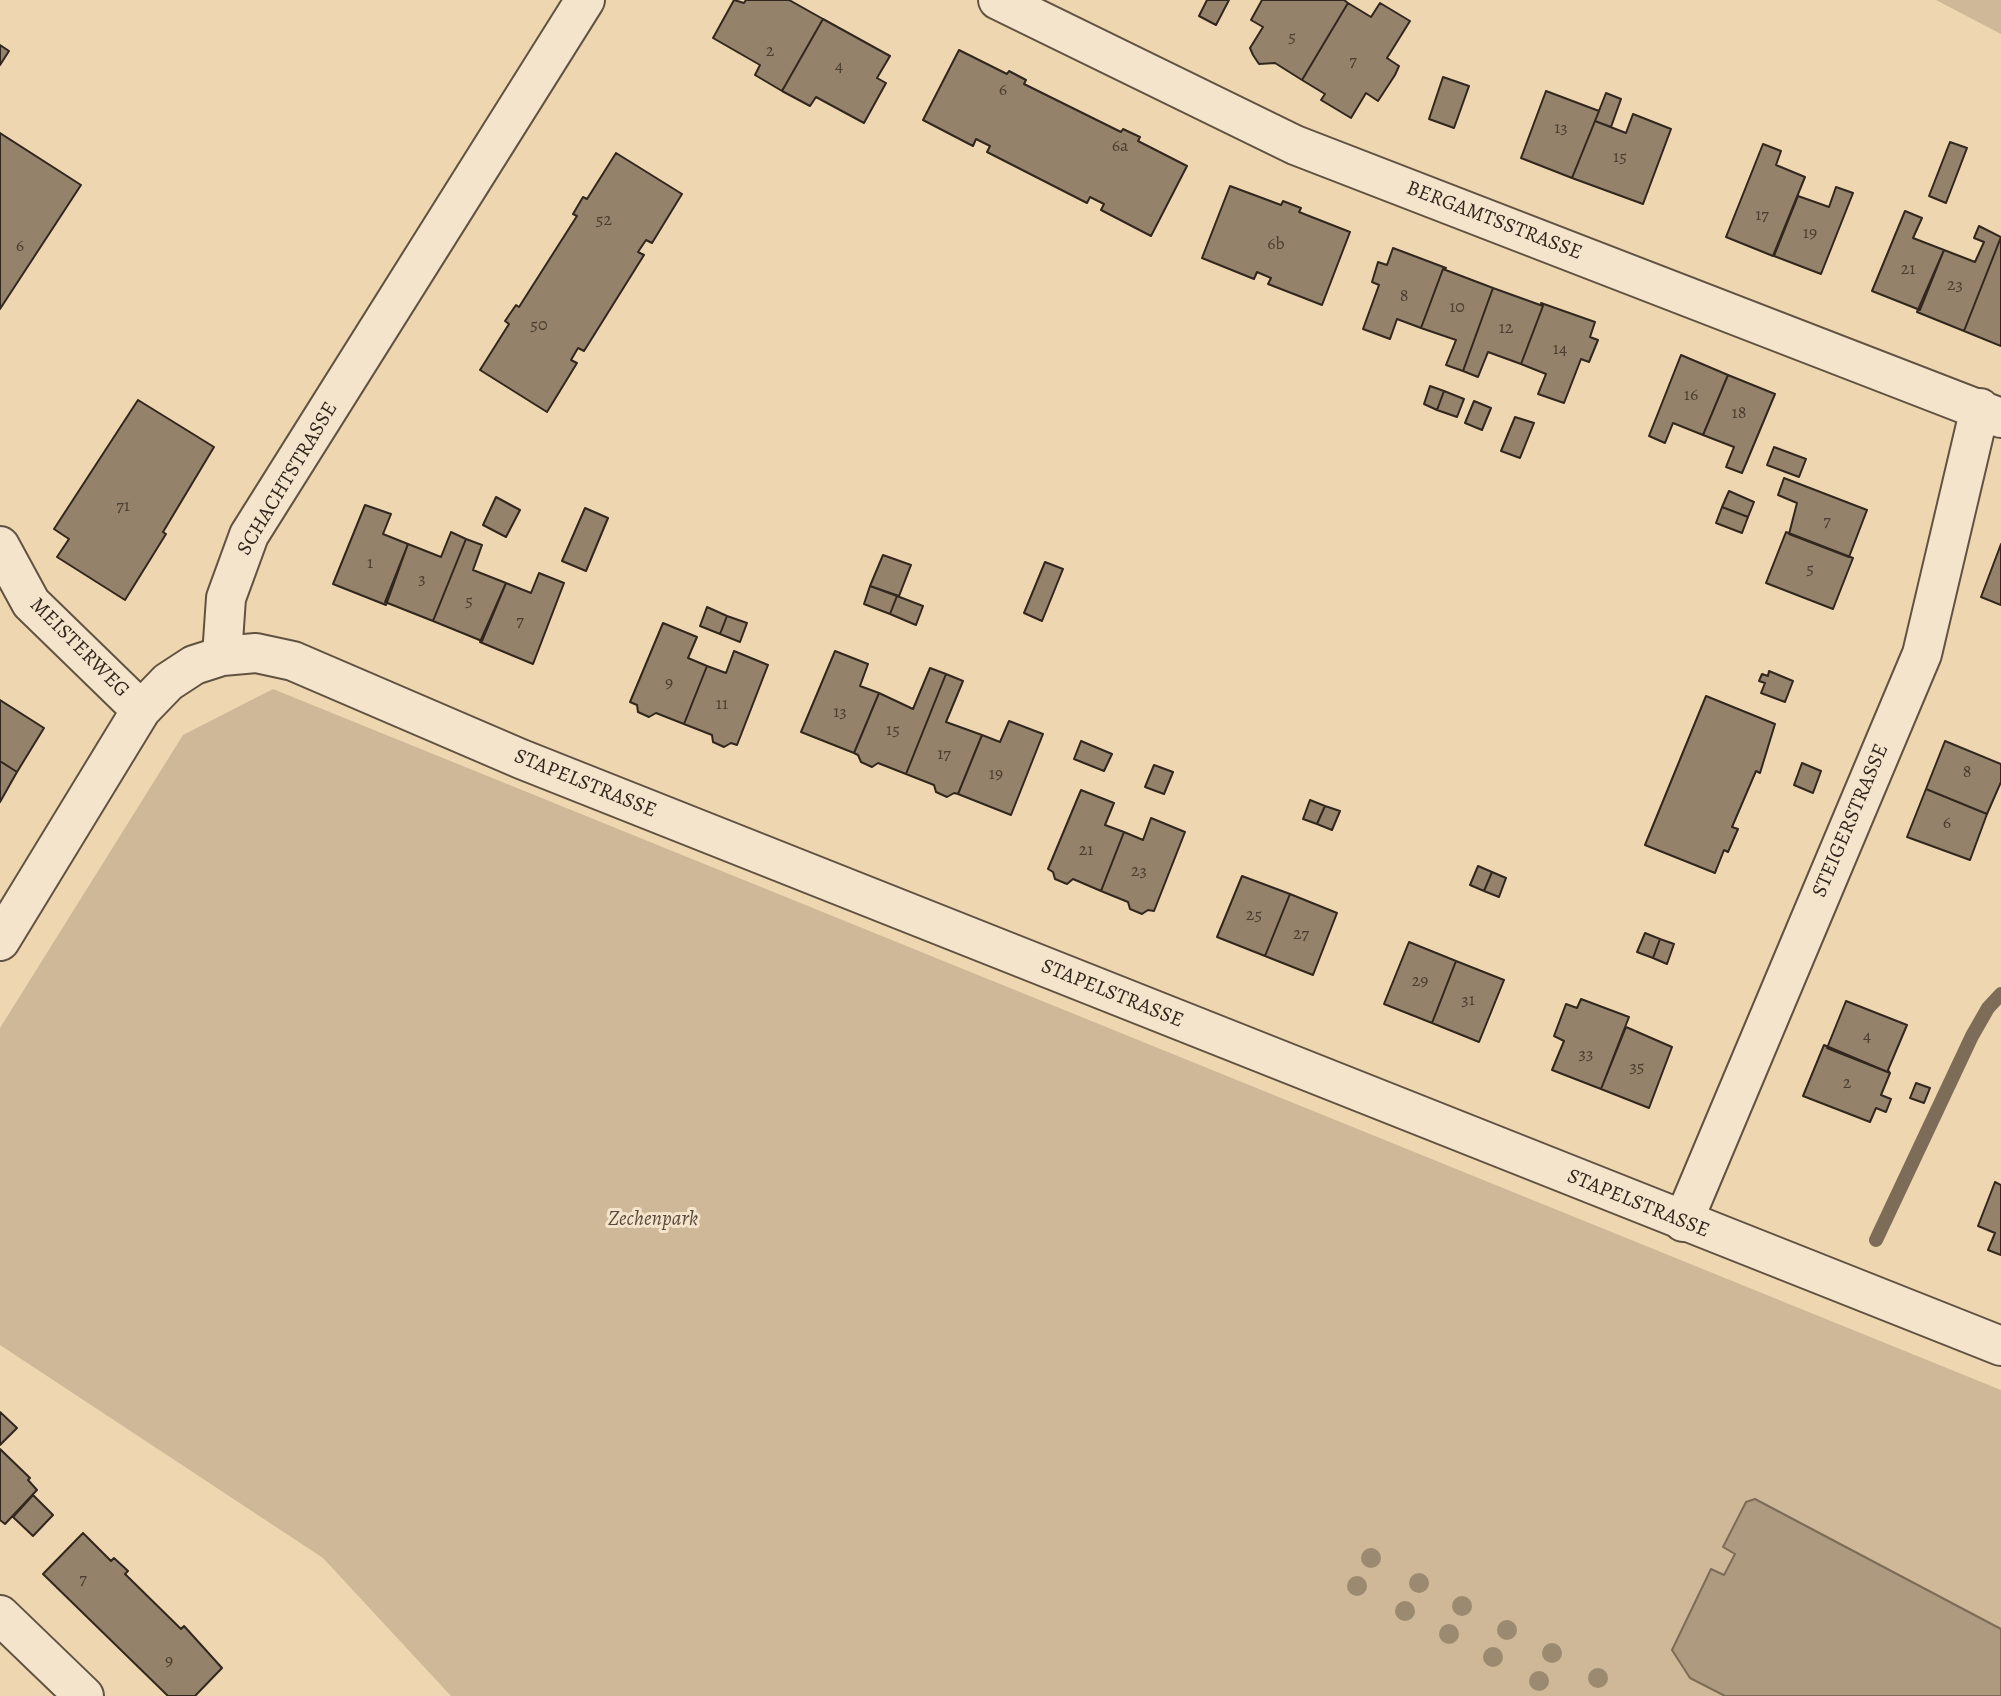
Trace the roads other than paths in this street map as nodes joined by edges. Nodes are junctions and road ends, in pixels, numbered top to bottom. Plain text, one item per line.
1 (584, 0) edge
2 (998, 0) edge
3 (1991, 413) edge
4 (0, 546) edge
5 (222, 656) junction
6 (141, 710) junction
7 (0, 941) edge
8 (1683, 1222) junction
9 (2001, 1346) edge
10 (0, 1615) edge
11 (84, 1696) edge

1 - 5 street, SCHACHTSTRASSE
2 - 3 street, BERGAMTSSTRASSE
3 - 8 street, STEIGERSTRASSE
4 - 6 street, MEISTERWEG
5 - 6 street
5 - 8 street, STAPELSTRASSE
6 - 7 street
8 - 9 street, STAPELSTRASSE
10 - 11 street

